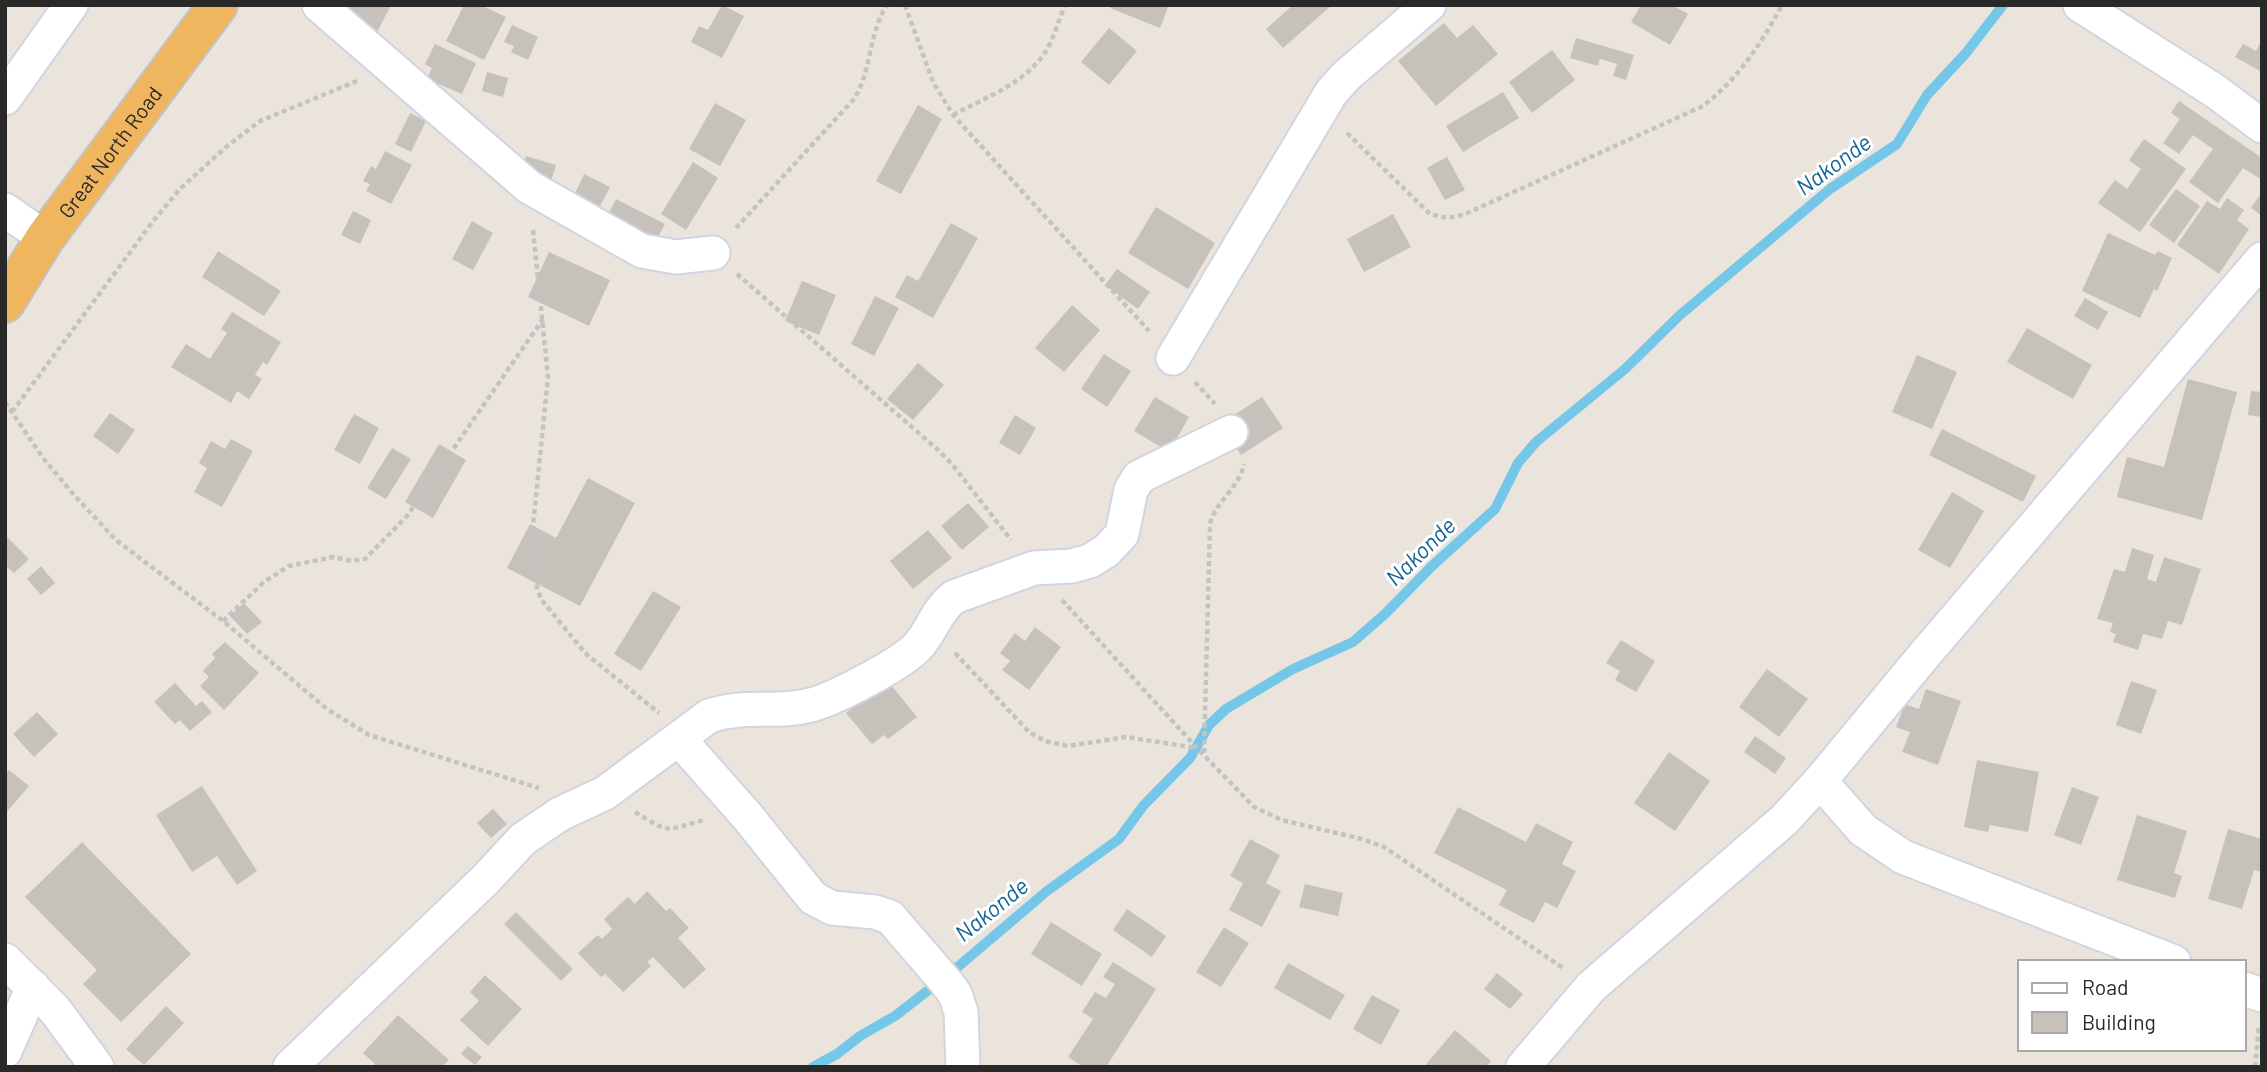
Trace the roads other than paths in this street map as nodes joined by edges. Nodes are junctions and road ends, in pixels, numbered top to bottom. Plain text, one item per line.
1 (71, 5) edge
2 (218, 5) edge
3 (319, 5) edge
4 (1429, 5) edge
5 (2080, 5) edge
6 (5, 98) edge
7 (2262, 126) edge
8 (5, 210) edge
9 (45, 237) junction
10 (713, 253) road end
11 (2262, 259) edge
12 (5, 303) edge
13 (1173, 358) road end
14 (1231, 432) road end
15 (682, 737) junction
16 (1820, 781) junction
17 (5, 960) edge
18 (2169, 960) edge
19 (33, 987) junction
20 (5, 1051) edge
21 (97, 1067) edge
22 (290, 1067) edge
23 (962, 1067) edge
24 (1523, 1067) edge

1 - 6 street
2 - 9 highway, Great North Road
3 - 10 street
4 - 13 street
5 - 7 street
8 - 9 street
9 - 12 highway, Great North Road
11 - 16 street
14 - 15 street
15 - 22 street
15 - 23 street
16 - 18 street
16 - 24 street
17 - 19 street
19 - 20 street
19 - 21 street

